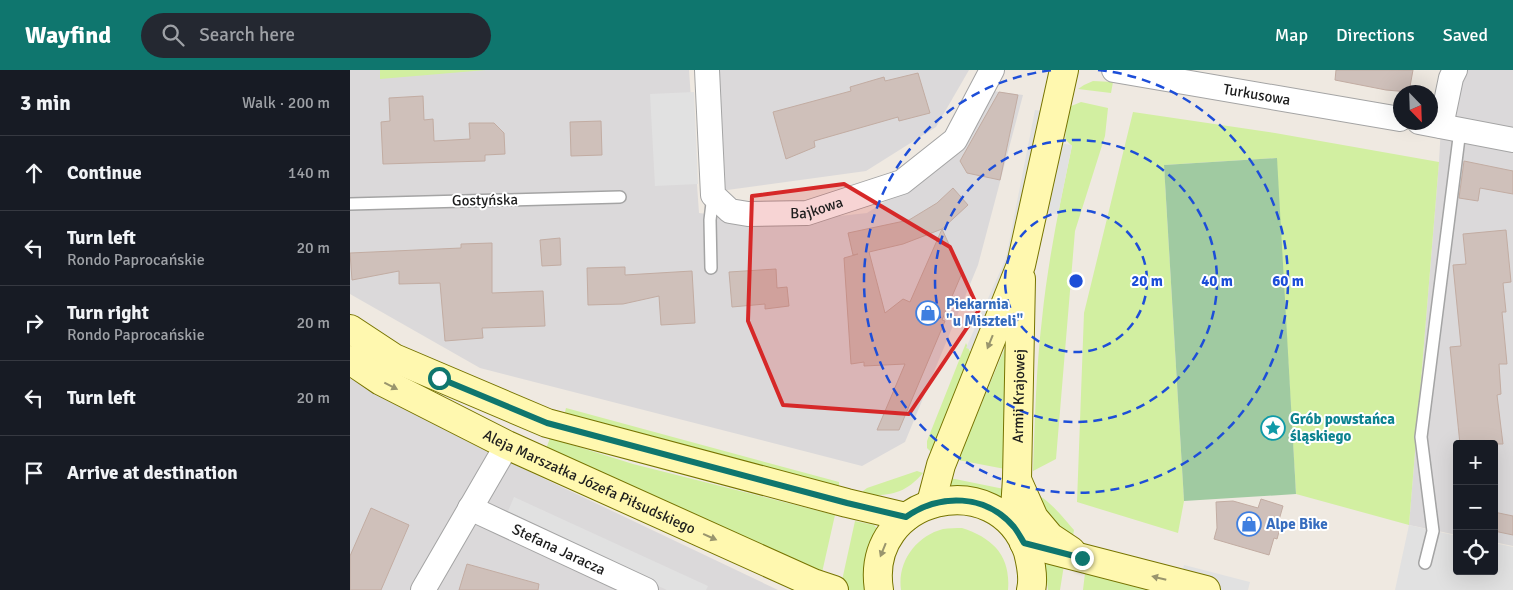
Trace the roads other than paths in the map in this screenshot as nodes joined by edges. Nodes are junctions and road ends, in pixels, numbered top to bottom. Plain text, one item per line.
1 (707, 70) edge
2 (992, 70) edge
3 (1064, 70) edge
4 (1114, 70) edge
5 (1455, 70) edge
6 (1393, 118) edge
7 (1440, 126) edge
8 (1513, 140) edge
9 (713, 195) junction
10 (620, 197) dead end
11 (350, 204) edge
12 (1022, 265) junction
13 (711, 268) dead end
14 (350, 329) edge
15 (350, 360) edge
16 (507, 445) junction
17 (941, 465) junction
18 (1017, 478) junction
19 (847, 503) junction
20 (931, 503) junction
21 (470, 508) junction
22 (906, 517) junction
23 (1019, 535) junction
24 (1082, 558) junction
25 (1425, 563) dead end
26 (829, 589) edge
27 (423, 590) edge
28 (646, 590) edge
29 (879, 590) edge
30 (1031, 590) edge
31 (1206, 590) edge

1 - 9 street
2 - 9 street, Bajkowa
3 - 12 main road, Armii Krajowej
4 - 6 street, Turkusowa
5 - 7 street
7 - 8 street
7 - 25 lane
9 - 13 lane
10 - 11 lane, Gostyńska
12 -> 17 main road, Armii Krajowej
12 - 18 main road, Armii Krajowej
14 - 19 main road
15 -> 16 main road, Aleja Marszałka Józefa Piłsudskiego
16 - 21 street
16 -> 26 main road, Aleja Marszałka Józefa Piłsudskiego
17 - 19 main road
17 - 20 main road, Armii Krajowej
18 - 23 main road, Armii Krajowej
18 - 24 main road
19 - 22 main road
20 - 22 main road
20 - 23 main road
21 - 27 street
21 - 28 street, Stefana Jaracza
22 -> 29 main road
23 - 24 main road
23 - 30 main road, Armii Krajowej
31 -> 24 main road

